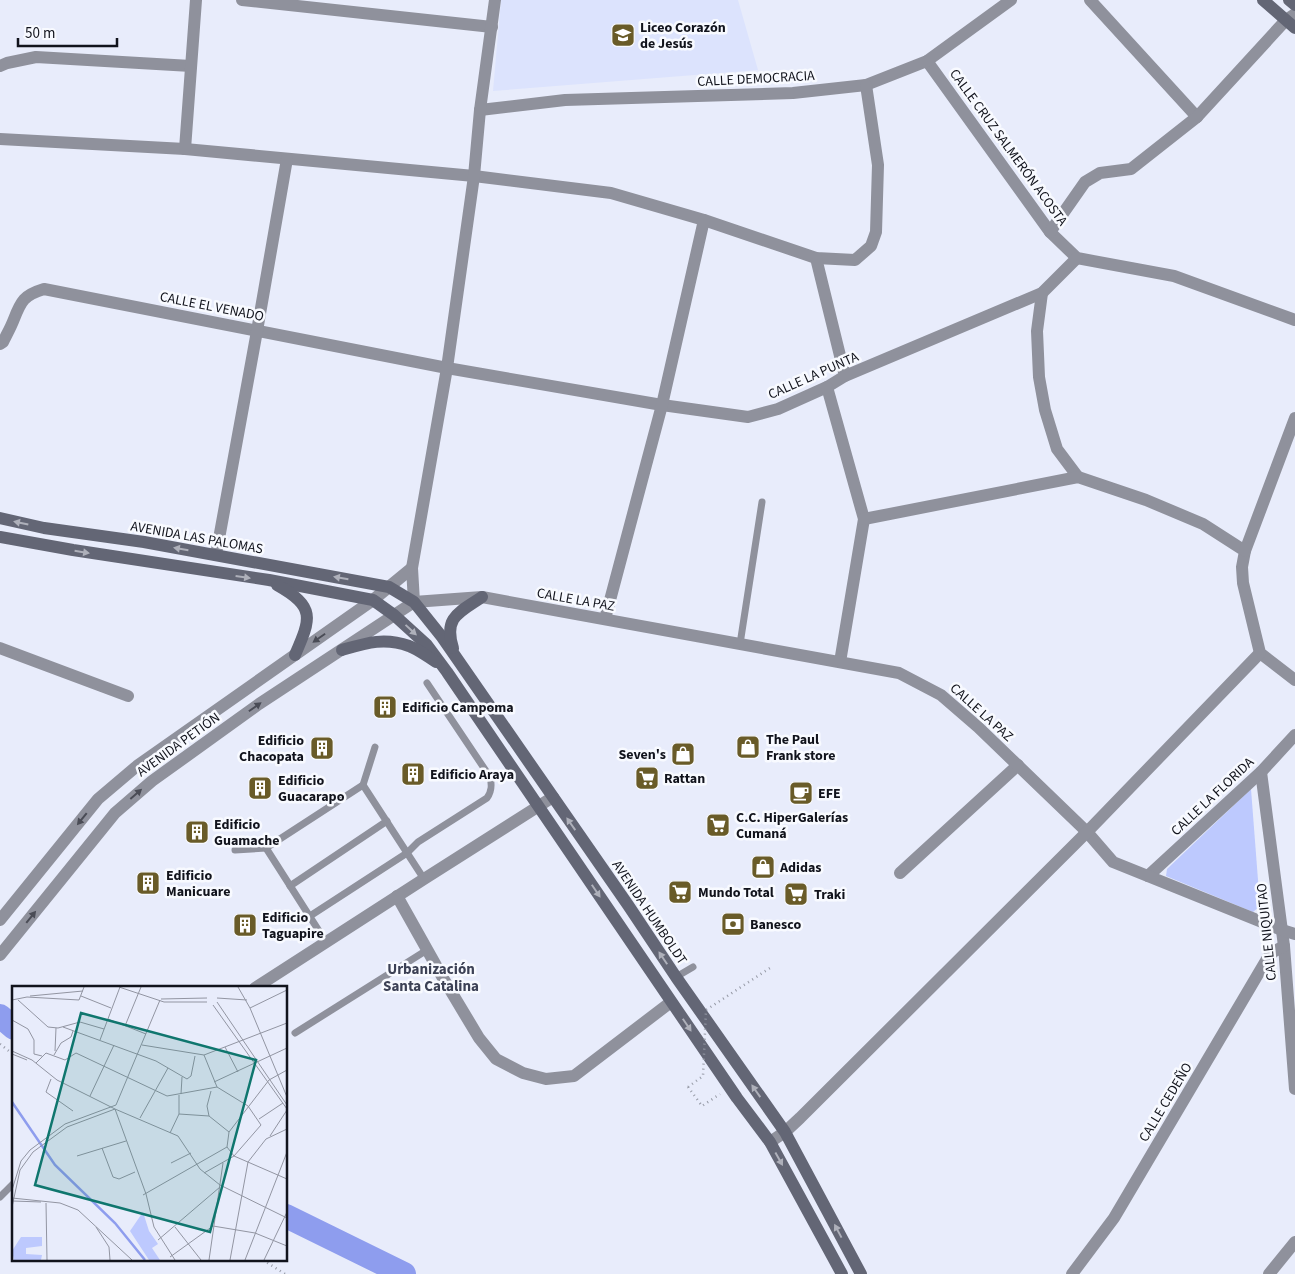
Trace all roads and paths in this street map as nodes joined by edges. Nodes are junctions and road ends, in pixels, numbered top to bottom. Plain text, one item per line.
1 (196, 0) edge
2 (242, 0) edge
3 (495, 0) edge
4 (1011, 0) edge
5 (1090, 0) edge
6 (1263, 0) edge
7 (1289, 0) edge
8 (331, 5) edge
9 (1295, 5) edge
10 (1292, 21) edge
11 (492, 27) junction
12 (927, 61) junction
13 (0, 66) edge
14 (191, 66) junction
15 (866, 85) junction
16 (480, 110) junction
17 (1197, 117) junction
18 (0, 139) edge
19 (184, 149) junction
20 (287, 158) junction
21 (474, 176) junction
22 (704, 220) junction
23 (1050, 232) junction
24 (816, 258) junction
25 (1077, 258) junction
26 (1042, 293) junction
27 (1295, 320) edge
28 (257, 330) junction
29 (0, 344) edge
30 (447, 368) junction
31 (845, 376) junction
32 (827, 387) junction
33 (662, 405) junction
34 (1295, 418) edge
35 (1078, 477) junction
36 (762, 502) dead end
37 (0, 518) edge
38 (864, 520) junction
39 (0, 537) edge
40 (1245, 551) junction
41 (216, 555) junction
42 (412, 568) junction
43 (269, 580) junction
44 (389, 587) junction
45 (482, 597) junction
46 (373, 600) junction
47 (414, 602) junction
48 (394, 615) junction
49 (605, 619) junction
50 (740, 644) junction
51 (0, 648) edge
52 (342, 650) junction
53 (1260, 653) junction
54 (295, 655) junction
55 (458, 660) junction
56 (840, 662) junction
57 (443, 666) junction
58 (1295, 680) edge
59 (427, 683) dead end
60 (128, 696) dead end
61 (1295, 735) edge
62 (375, 747) dead end
63 (1018, 765) junction
64 (1261, 772) junction
65 (363, 785) junction
66 (553, 797) junction
67 (538, 806) junction
68 (386, 821) junction
69 (1088, 832) junction
70 (266, 848) junction
71 (235, 850) dead end
72 (407, 853) junction
73 (900, 872) dead end
74 (1148, 876) junction
75 (424, 879) junction
76 (290, 886) junction
77 (397, 896) junction
78 (310, 916) junction
79 (0, 920) edge
80 (1282, 930) junction
81 (1295, 934) edge
82 (326, 942) junction
83 (1284, 946) junction
84 (427, 950) junction
85 (0, 955) edge
86 (768, 965) dead end
87 (693, 966) dead end
88 (676, 977) junction
89 (258, 986) edge
90 (671, 1002) junction
91 (295, 1034) dead end
92 (0, 1044) edge
93 (12, 1053) edge
94 (730, 1087) junction
95 (1295, 1089) edge
96 (785, 1132) junction
97 (770, 1142) junction
98 (12, 1185) edge
99 (0, 1197) edge
100 (1295, 1242) edge
101 (266, 1262) edge
102 (858, 1268) edge
103 (842, 1273) edge
104 (285, 1274) edge
105 (1072, 1274) edge
106 (1269, 1274) edge

1 - 14 street
2 - 8 street
3 - 11 street
4 - 12 street, CALLE DEMOCRACIA
5 - 17 street
6 - 10 main road
7 - 9 main road
8 - 11 street
10 - 17 street
11 - 16 street
12 - 15 street, CALLE DEMOCRACIA
12 - 23 street, CALLE CRUZ SALMERÓN ACOSTA
13 - 14 street
14 - 19 street
15 - 16 street, CALLE DEMOCRACIA
15 - 24 street
16 - 21 street
17 - 23 street
18 - 19 street
19 - 20 street
20 - 21 street
20 - 28 street
21 - 22 street
21 - 30 street
22 - 24 street
22 - 33 street
23 - 25 street, CALLE CRUZ SALMERÓN ACOSTA
24 - 31 street
25 - 26 street, CALLE LA PUNTA
25 - 27 street
26 - 31 street, CALLE LA PUNTA
26 - 35 street
28 - 29 street, CALLE EL VENADO
28 - 30 street, CALLE EL VENADO
28 - 41 street
30 - 33 street, CALLE LA PUNTA
30 - 42 street
31 - 32 street, CALLE LA PUNTA
32 - 33 street, CALLE LA PUNTA
32 - 38 street
33 - 49 street
34 - 40 street
35 - 38 street
35 - 40 street
36 - 50 lane
41 -> 37 main road, AVENIDA LAS PALOMAS
38 - 56 street
39 -> 43 main road
40 - 53 street
44 -> 41 main road, AVENIDA LAS PALOMAS
42 - 44 street, AVENIDA PETIÓN
42 - 47 street
43 - 46 main road
43 - 54 main road
44 - 46 street, AVENIDA PETIÓN
44 - 47 main road, AVENIDA HUMBOLDT
45 - 47 street, CALLE LA PAZ
45 - 49 street, CALLE LA PAZ
45 - 55 main road
46 - 48 main road
46 -> 54 street, AVENIDA PETIÓN
47 - 48 street, AVENIDA PETIÓN
47 - 55 main road, AVENIDA HUMBOLDT
48 - 52 street, AVENIDA PETIÓN
48 -> 57 main road
49 - 50 street, CALLE LA PAZ
50 - 56 street, CALLE LA PAZ
51 - 60 street
52 - 57 main road
85 -> 52 street, AVENIDA PETIÓN
53 - 58 street
53 - 69 street
54 -> 79 street, AVENIDA PETIÓN
55 - 66 main road, AVENIDA HUMBOLDT
56 - 63 street, CALLE LA PAZ
57 - 67 main road
59 - 72 lane
61 - 64 street, CALLE LA FLORIDA
62 - 65 lane
63 - 69 street, CALLE LA PAZ
63 - 73 street
64 - 74 street, CALLE LA FLORIDA
64 - 80 street, CALLE NIQUITAO
65 - 68 lane
65 - 70 lane
66 - 67 street
88 -> 66 main road, AVENIDA HUMBOLDT
67 - 75 street
67 -> 90 main road
68 - 72 lane
68 - 76 lane
69 - 74 street, CALLE LA PAZ
69 - 96 street
70 - 71 lane
70 - 76 lane
72 - 75 lane
72 - 78 lane
74 - 80 street, CALLE LA PAZ
75 - 77 street
76 - 78 lane
77 - 82 street
77 - 84 street
78 - 82 lane
80 - 81 street, CALLE LA PAZ
80 - 83 street, CALLE NIQUITAO
82 - 89 street
83 - 95 street, CALLE NIQUITAO
83 - 105 street, CALLE CEDEÑO
84 - 90 street
84 - 91 lane
86 - 94 path, bridge
87 - 88 lane
96 -> 88 main road, AVENIDA HUMBOLDT
90 -> 94 main road
92 - 93 path
94 - 97 main road
96 - 97 street
102 -> 96 main road, AVENIDA HUMBOLDT
97 -> 103 main road
98 - 99 lane
100 - 106 street
101 - 104 path
102 - 103 main road

